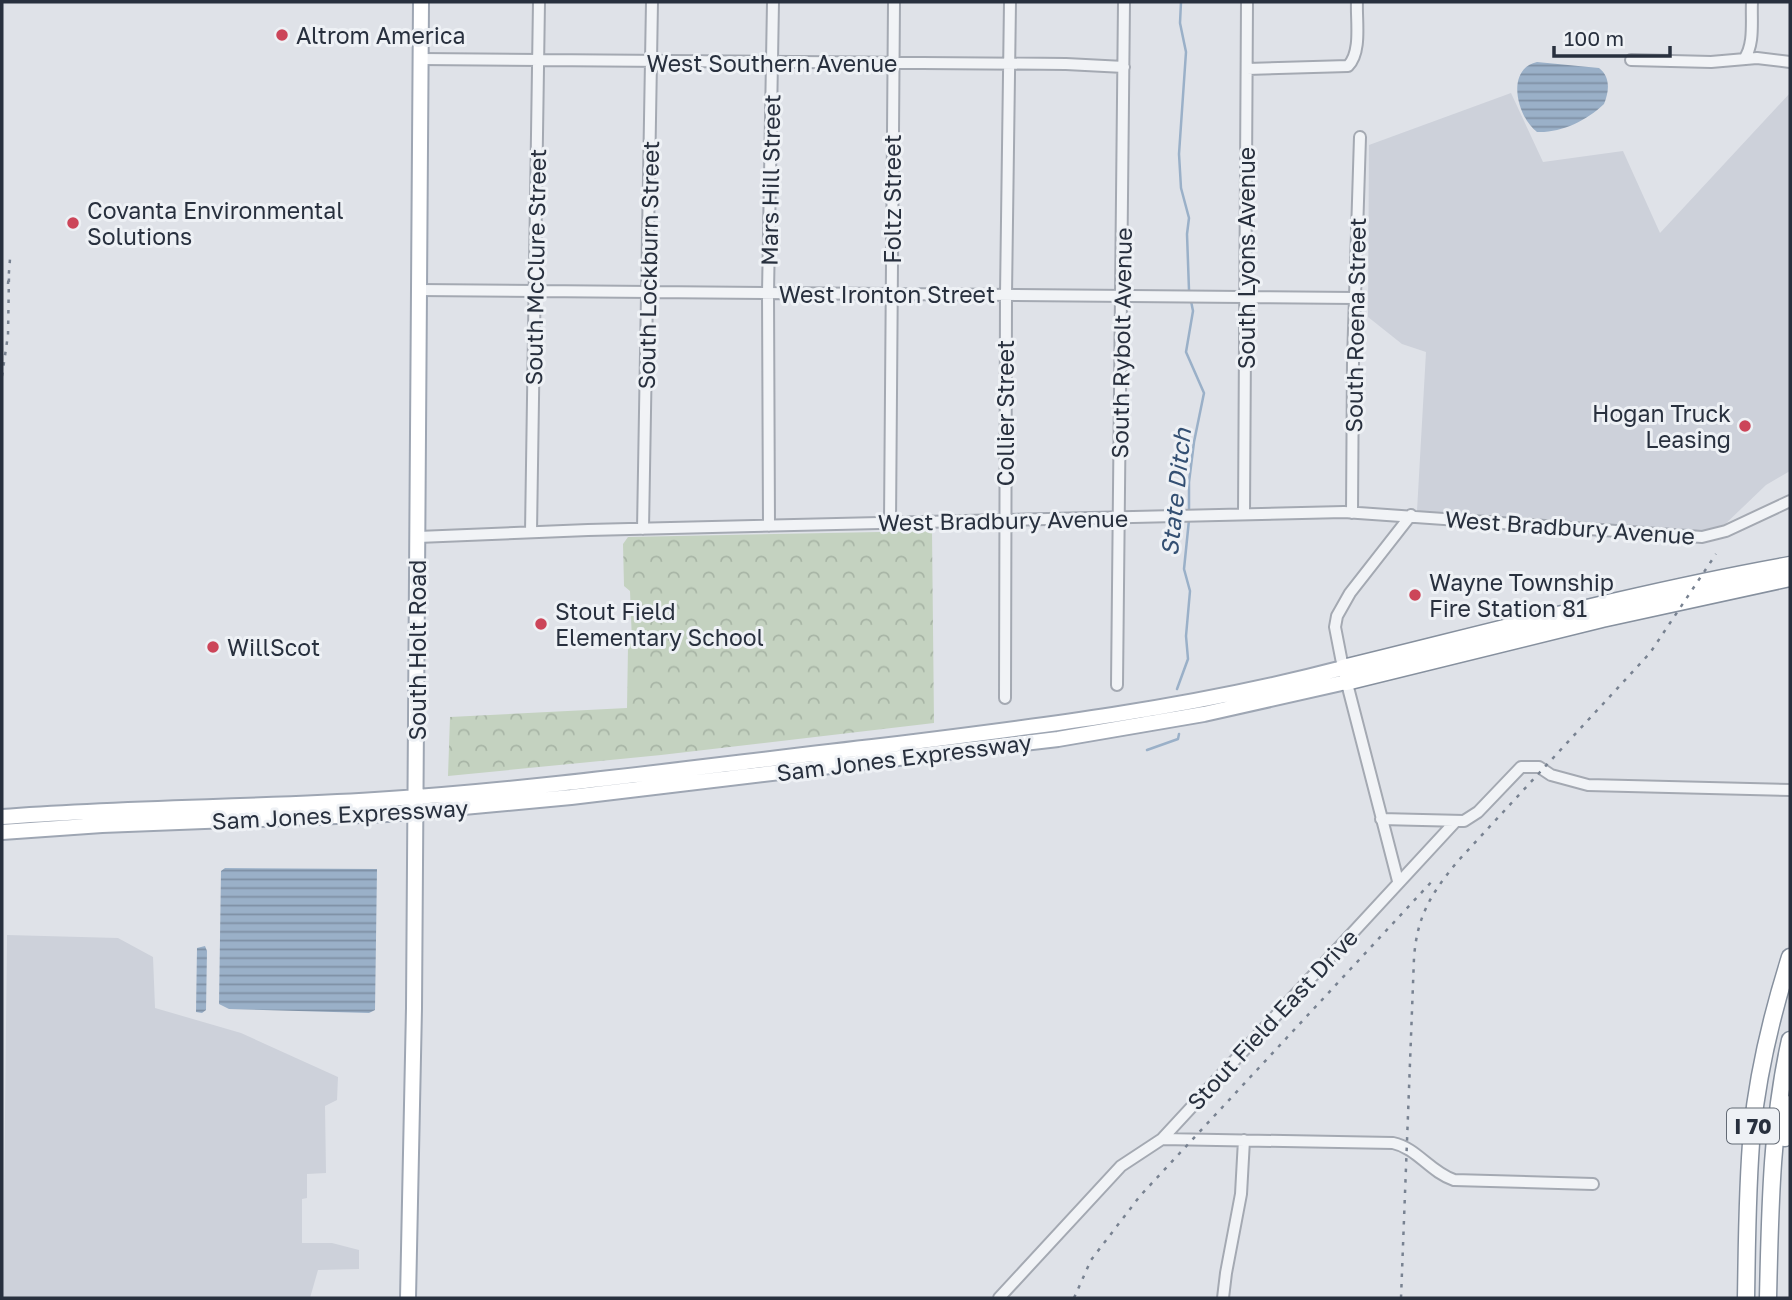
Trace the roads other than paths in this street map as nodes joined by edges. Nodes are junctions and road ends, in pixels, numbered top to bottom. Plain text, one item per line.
1 (421, 2) edge
2 (539, 2) edge
3 (652, 2) edge
4 (773, 2) edge
5 (894, 2) edge
6 (1010, 2) edge
7 (1124, 2) edge
8 (1247, 2) edge
9 (1357, 2) edge
10 (1752, 2) edge
11 (421, 59) junction
12 (1631, 60) dead end
13 (1744, 60) junction
14 (538, 61) junction
15 (652, 62) junction
16 (1790, 62) edge
17 (773, 63) junction
18 (1010, 63) junction
19 (893, 64) junction
20 (1124, 67) junction
21 (1247, 69) junction
22 (1360, 137) dead end
23 (419, 290) junction
24 (535, 291) junction
25 (647, 292) junction
26 (768, 293) junction
27 (892, 294) junction
28 (1006, 294) junction
29 (1121, 295) junction
30 (1246, 295) junction
31 (1355, 298) junction
32 (1790, 501) edge
33 (1352, 513) junction
34 (1244, 514) junction
35 (1411, 515) junction
36 (1119, 517) junction
37 (1005, 519) junction
38 (890, 523) junction
39 (769, 526) junction
40 (643, 529) junction
41 (531, 532) junction
42 (418, 537) junction
43 (1790, 556) edge
44 (1790, 565) edge
45 (1730, 576) junction
46 (1790, 578) edge
47 (1344, 675) junction
48 (1117, 685) dead end
49 (1005, 698) dead end
50 (1790, 790) edge
51 (415, 804) junction
52 (2, 817) edge
53 (1381, 819) junction
54 (1455, 821) junction
55 (2, 832) edge
56 (1398, 881) junction
57 (1790, 957) edge
58 (1790, 1040) edge
59 (1790, 1104) edge
60 (1162, 1139) junction
61 (1244, 1140) junction
62 (1593, 1184) dead end
63 (1769, 1252) junction
64 (408, 1298) edge
65 (999, 1298) edge
66 (1223, 1298) edge
67 (1746, 1298) edge
68 (1768, 1298) edge

1 - 11 main road, South Holt Road
2 - 14 street, South McClure Street
3 - 15 street, South Lockburn Street
4 - 17 street, Mars Hill Street
5 - 19 street, Foltz Street
6 - 18 street, Collier Street
7 - 20 street, South Rybolt Avenue
8 - 21 street, South Lyons Avenue
9 - 21 street
10 - 13 street
11 - 14 street, West Southern Avenue
11 - 23 main road, South Holt Road
12 - 13 street
13 - 16 street
14 - 15 street, West Southern Avenue
14 - 24 street, South McClure Street
15 - 17 street, West Southern Avenue
15 - 25 street, South Lockburn Street
17 - 19 street, West Southern Avenue
17 - 26 street, Mars Hill Street
18 - 19 street, West Southern Avenue
18 - 20 street, West Southern Avenue
18 - 28 street, Collier Street
19 - 27 street, Foltz Street
20 - 29 street, South Rybolt Avenue
21 - 30 street, South Lyons Avenue
22 - 31 street, South Roena Street
23 - 24 street, West Ironton Street
23 - 42 main road, South Holt Road
24 - 25 street, West Ironton Street
24 - 41 street, South McClure Street
25 - 26 street, West Ironton Street
25 - 40 street, South Lockburn Street
26 - 27 street, West Ironton Street
26 - 39 street, Mars Hill Street
27 - 28 street, West Ironton Street
27 - 38 street, Foltz Street
28 - 29 street, West Ironton Street
28 - 37 street, Collier Street
29 - 30 street, West Ironton Street
29 - 36 street, South Rybolt Avenue
30 - 31 street, West Ironton Street
30 - 34 street, South Lyons Avenue
31 - 33 street, South Roena Street
32 - 35 street, West Bradbury Avenue
33 - 34 street, West Bradbury Avenue
33 - 35 street, West Bradbury Avenue
34 - 36 street, West Bradbury Avenue
35 - 47 street
36 - 37 street, West Bradbury Avenue
36 - 48 street, South Rybolt Avenue
37 - 38 street, West Bradbury Avenue
37 - 49 street, Collier Street
38 - 39 street, West Bradbury Avenue
39 - 40 street, West Bradbury Avenue
40 - 41 street, West Bradbury Avenue
41 - 42 street, West Bradbury Avenue
42 - 51 main road, South Holt Road
43 - 45 highway
44 - 45 highway, Sam Jones Expressway
45 - 47 highway, Sam Jones Expressway
46 - 47 highway, Sam Jones Expressway
47 - 51 main road, Sam Jones Expressway
47 - 53 street
50 - 54 street
51 - 52 main road, Sam Jones Expressway
51 - 55 main road, Sam Jones Expressway
51 - 64 main road, South Holt Road
53 - 54 street
53 - 56 street
54 - 56 street, Stout Field East Drive
56 - 60 street, Stout Field East Drive
57 - 67 highway, I 70
58 - 63 highway, I 70
59 - 63 highway
60 - 61 street
60 - 65 street, Stout Field East Drive
61 - 62 street
61 - 66 street
63 - 68 highway, I 70

